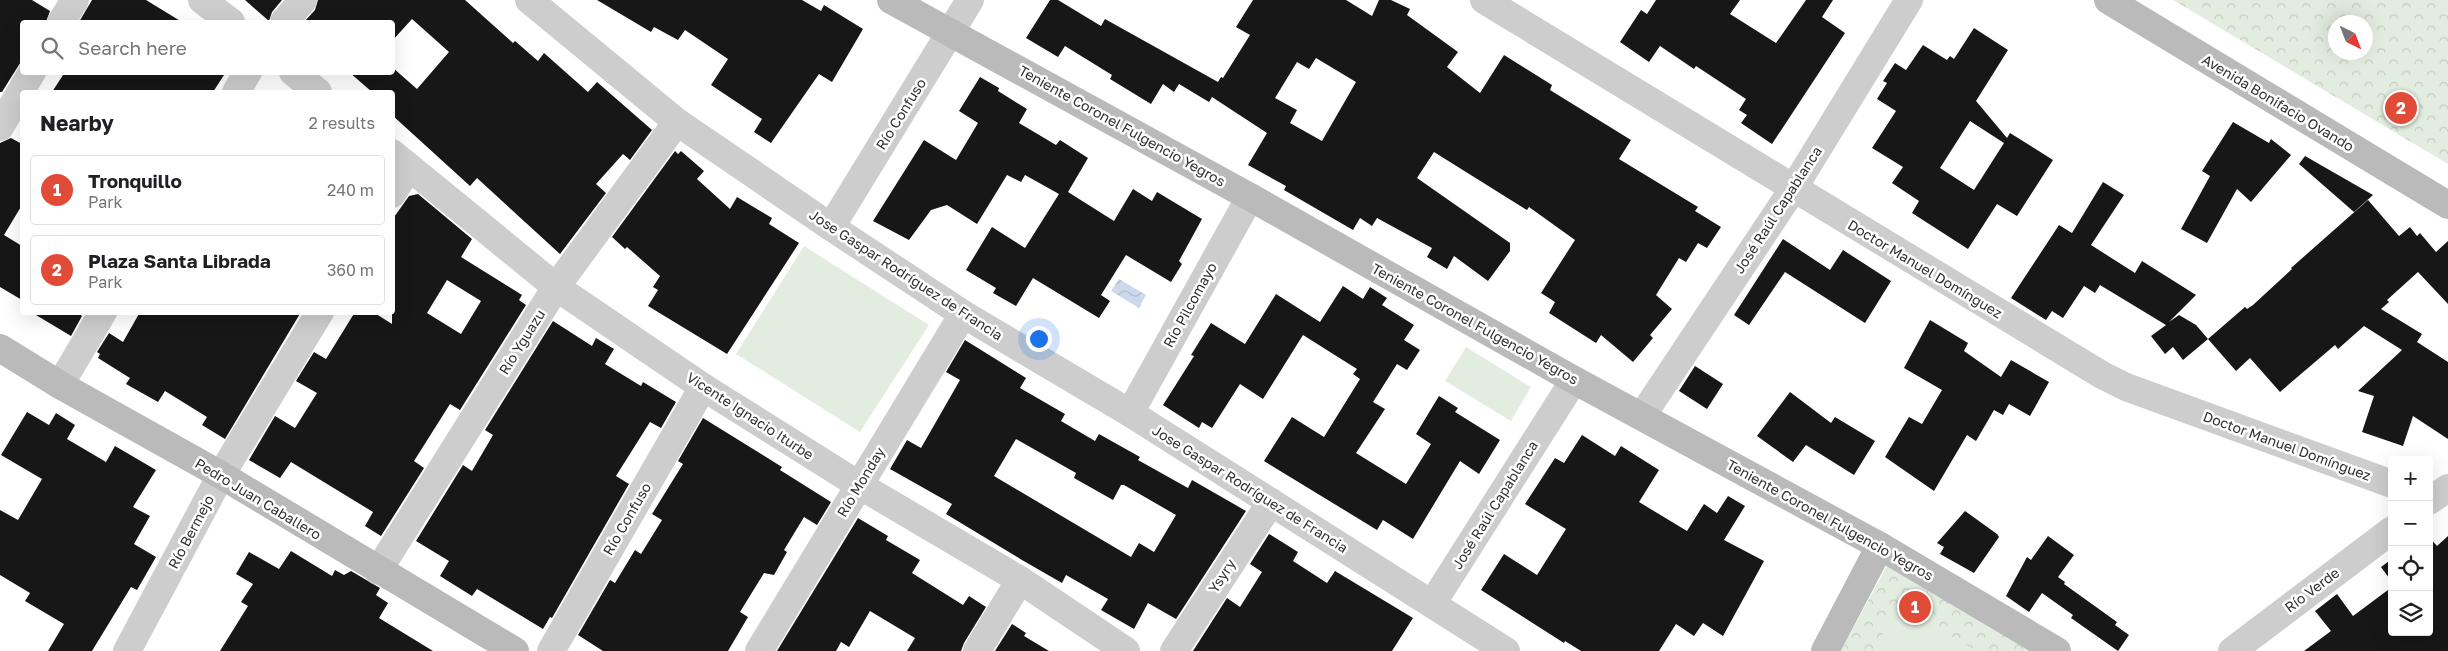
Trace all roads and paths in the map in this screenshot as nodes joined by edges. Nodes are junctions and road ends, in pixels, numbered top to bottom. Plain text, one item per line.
1 (74, 0) edge
2 (202, 0) edge
3 (303, 0) edge
4 (529, 0) edge
5 (891, 0) edge
6 (970, 0) edge
7 (1484, 0) edge
8 (1909, 0) edge
9 (2108, 0) edge
10 (62, 20) edge
11 (228, 20) edge
12 (286, 20) edge
13 (952, 33) junction
14 (30, 75) edge
15 (246, 75) edge
16 (297, 75) edge
17 (22, 90) edge
18 (237, 90) edge
19 (316, 90) edge
20 (20, 93) edge
21 (677, 122) junction
22 (0, 127) edge
23 (401, 160) edge
24 (395, 183) edge
25 (1793, 189) junction
26 (1250, 197) junction
27 (2448, 205) edge
28 (831, 227) junction
29 (556, 287) junction
30 (963, 314) junction
31 (101, 315) edge
32 (318, 315) edge
33 (0, 348) edge
34 (1574, 380) junction
35 (60, 385) junction
36 (703, 387) junction
37 (1130, 413) junction
38 (1642, 416) junction
39 (221, 475) junction
40 (2388, 483) edge
41 (859, 485) junction
42 (1270, 502) junction
43 (2388, 533) edge
44 (1880, 546) junction
45 (378, 571) junction
46 (1020, 580) junction
47 (1432, 604) junction
48 (127, 651) edge
49 (515, 651) edge
50 (551, 651) edge
51 (759, 651) edge
52 (978, 651) edge
53 (1126, 651) edge
54 (1174, 651) edge
55 (1506, 651) edge
56 (1825, 651) edge
57 (2058, 651) edge
58 (2232, 651) edge

1 - 10 street
2 - 11 street
3 - 12 street
4 - 21 street, Jose Gaspar Rodríguez de Francia
5 - 13 street, Teniente Coronel Fulgencio Yegros
6 - 13 street, Río Confuso
7 - 25 street, Doctor Manuel Domínguez
8 - 25 street, José Raúl Capablanca
9 - 27 street, Avenida Bonifacio Ovando
13 - 26 street, Teniente Coronel Fulgencio Yegros
13 - 28 street, Río Confuso
14 - 17 street
15 - 18 street
16 - 19 street
20 - 22 street
21 - 28 street, Jose Gaspar Rodríguez de Francia
21 - 29 street, Río Yguazu
23 - 24 street
23 - 29 street, Vicente Ignacio Iturbe
25 - 38 street, José Raúl Capablanca
25 - 40 street, Doctor Manuel Domínguez
26 - 34 street, Teniente Coronel Fulgencio Yegros
26 - 37 street, Río Pilcomayo
28 - 30 street, Jose Gaspar Rodríguez de Francia
29 - 36 street, Vicente Ignacio Iturbe
29 - 45 street, Río Yguazu
30 - 37 street, Jose Gaspar Rodríguez de Francia
30 - 41 street, Río Monday
31 - 35 street
32 - 39 street, Río Bermejo
33 - 35 street, Pedro Juan Caballero
34 - 38 street, Teniente Coronel Fulgencio Yegros
34 - 47 street, José Raúl Capablanca
35 - 39 street, Pedro Juan Caballero
36 - 41 street, Vicente Ignacio Iturbe
36 - 50 street, Río Confuso
37 - 42 street, Jose Gaspar Rodríguez de Francia
38 - 44 street, Teniente Coronel Fulgencio Yegros
39 - 45 street, Pedro Juan Caballero
39 - 48 street, Río Bermejo
41 - 46 street, Vicente Ignacio Iturbe
41 - 51 street, Río Monday
42 - 47 street, Jose Gaspar Rodríguez de Francia
42 - 54 street, Ysyry
43 - 58 street, Río Verde
44 - 56 street
44 - 57 street, Teniente Coronel Fulgencio Yegros
45 - 49 street, Pedro Juan Caballero
46 - 52 street
46 - 53 street, Vicente Ignacio Iturbe
47 - 55 street, Jose Gaspar Rodríguez de Francia

